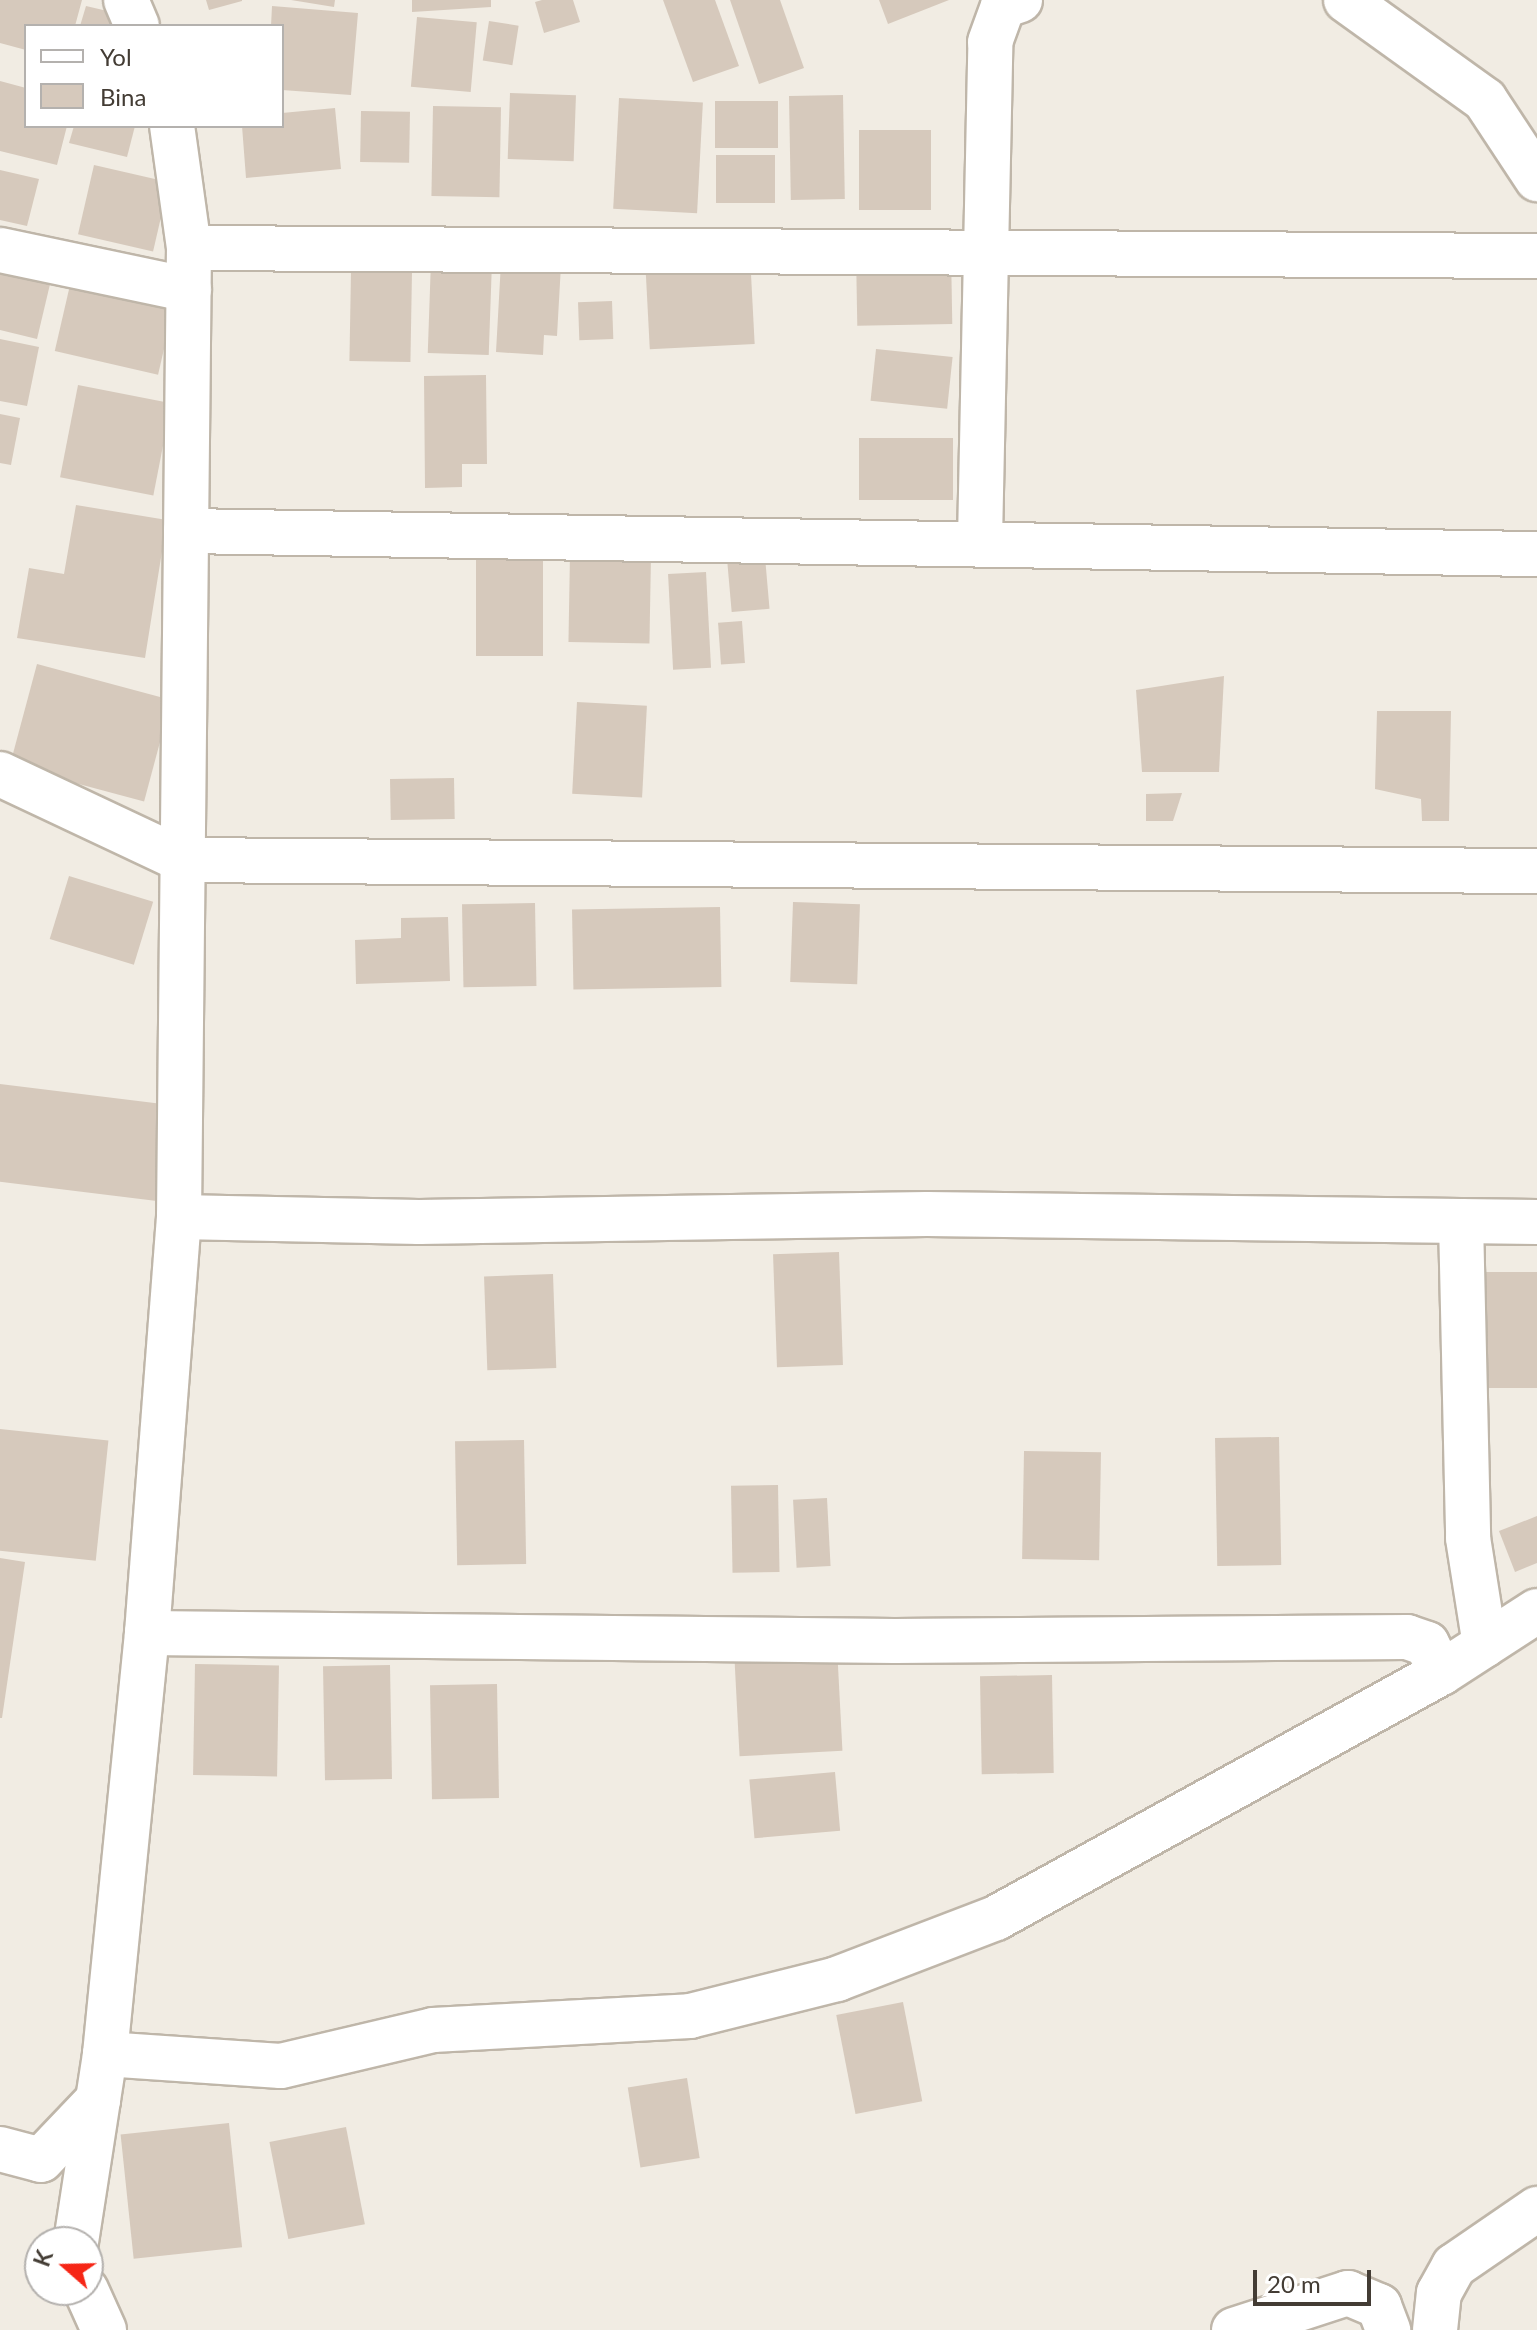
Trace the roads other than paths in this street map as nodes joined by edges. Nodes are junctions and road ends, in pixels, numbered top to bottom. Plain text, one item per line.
1 (126, 0) edge
2 (1020, 0) edge
3 (1346, 0) edge
4 (136, 24) edge
5 (172, 128) edge
6 (1537, 179) edge
7 (981, 249) junction
8 (0, 250) edge
9 (1537, 256) edge
10 (189, 269) junction
11 (186, 531) junction
12 (980, 540) junction
13 (1537, 554) edge
14 (0, 774) edge
15 (183, 860) junction
16 (1537, 871) edge
17 (179, 1217) junction
18 (1461, 1221) junction
19 (1537, 1222) edge
20 (1537, 1611) edge
21 (147, 1633) junction
22 (1485, 1645) junction
23 (1441, 1673) junction
24 (105, 2054) junction
25 (98, 2100) junction
26 (0, 2149) edge
27 (1537, 2209) edge
28 (78, 2226) edge
29 (93, 2306) edge
30 (104, 2330) edge
31 (1234, 2330) edge
32 (1388, 2330) edge
33 (1435, 2330) edge

1 - 4 street
2 - 7 street
3 - 6 street
5 - 10 street
7 - 9 street
7 - 10 street
7 - 12 street
8 - 10 street
10 - 11 street
11 - 12 street
11 - 15 street
12 - 13 street
14 - 15 street
15 - 16 street
15 - 17 street
17 - 18 street
17 - 21 street
18 - 19 street
18 - 22 street
20 - 22 street
21 - 23 street
21 - 24 street
22 - 23 street
23 - 24 street
24 - 25 street
25 - 26 street
25 - 28 street
27 - 33 street
29 - 30 street
31 - 32 street

